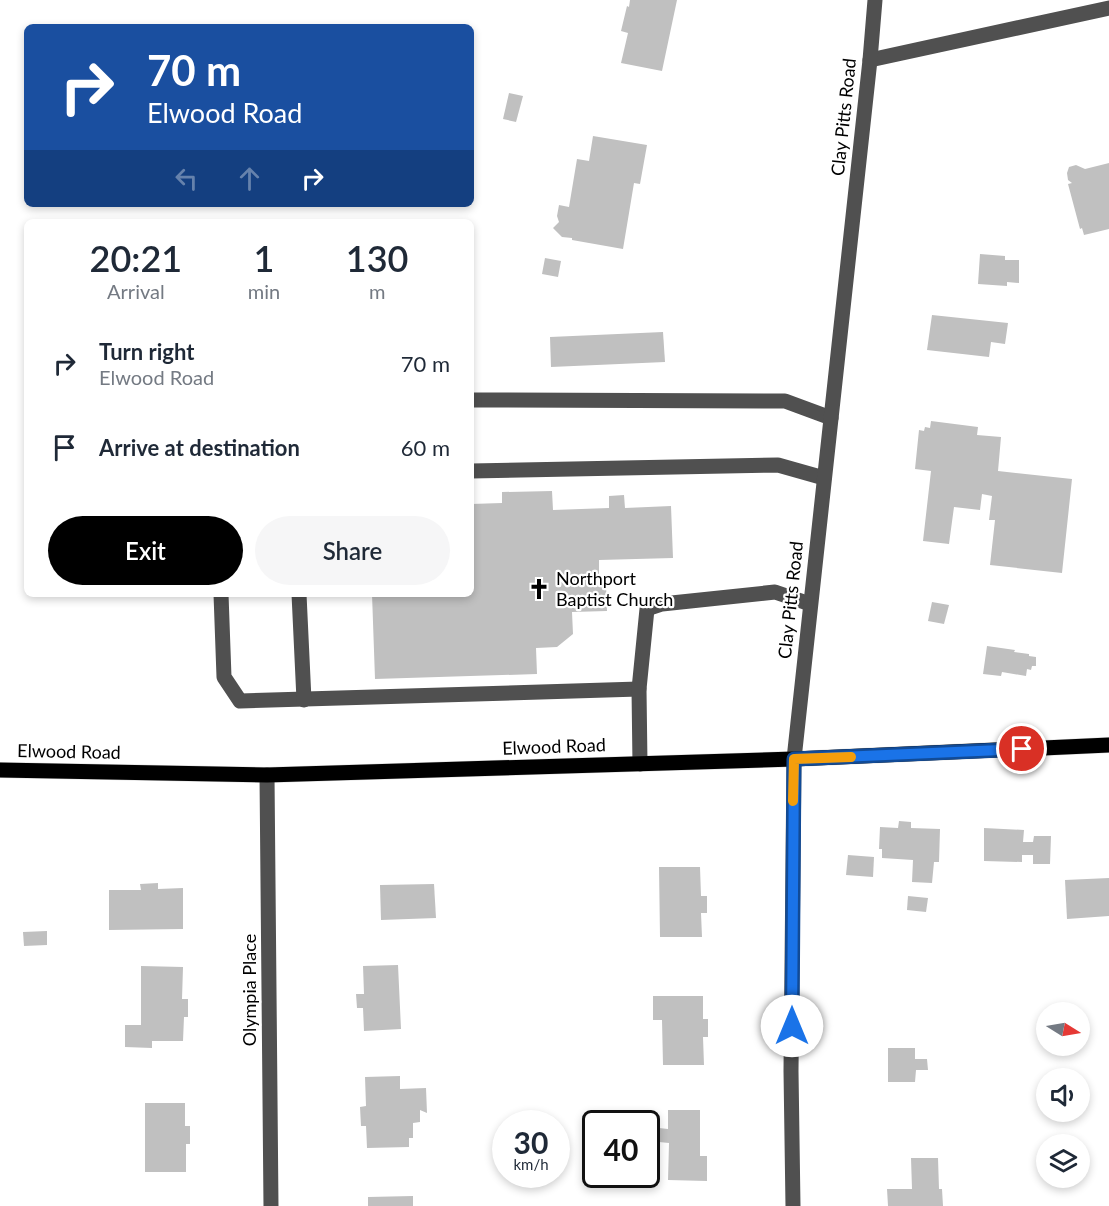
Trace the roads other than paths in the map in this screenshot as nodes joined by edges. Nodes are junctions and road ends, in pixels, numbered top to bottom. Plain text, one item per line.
1 (875, 0) edge
2 (1109, 8) edge
3 (870, 60) junction
4 (474, 400) edge
5 (831, 418) junction
6 (474, 471) edge
7 (825, 478) junction
8 (221, 597) edge
9 (299, 597) edge
10 (810, 604) junction
11 (639, 689) junction
12 (304, 700) junction
13 (1109, 745) edge
14 (794, 759) junction
15 (640, 764) junction
16 (0, 770) edge
17 (267, 775) junction
18 (271, 1206) edge
19 (793, 1206) edge

1 - 3 street, Clay Pitts Road
2 - 3 street
3 - 5 street, Clay Pitts Road
4 - 5 street
5 - 7 street, Clay Pitts Road
6 - 7 street
7 - 10 street, Clay Pitts Road
8 - 12 street
9 - 12 street
10 - 11 street
10 - 14 street, Clay Pitts Road
11 - 12 street
11 - 15 street
13 - 14 main road, Elwood Road
14 - 15 main road, Elwood Road
14 - 19 street, Clay Pitts Road
15 - 17 main road, Elwood Road
16 - 17 main road, Elwood Road
17 - 18 street, Olympia Place

